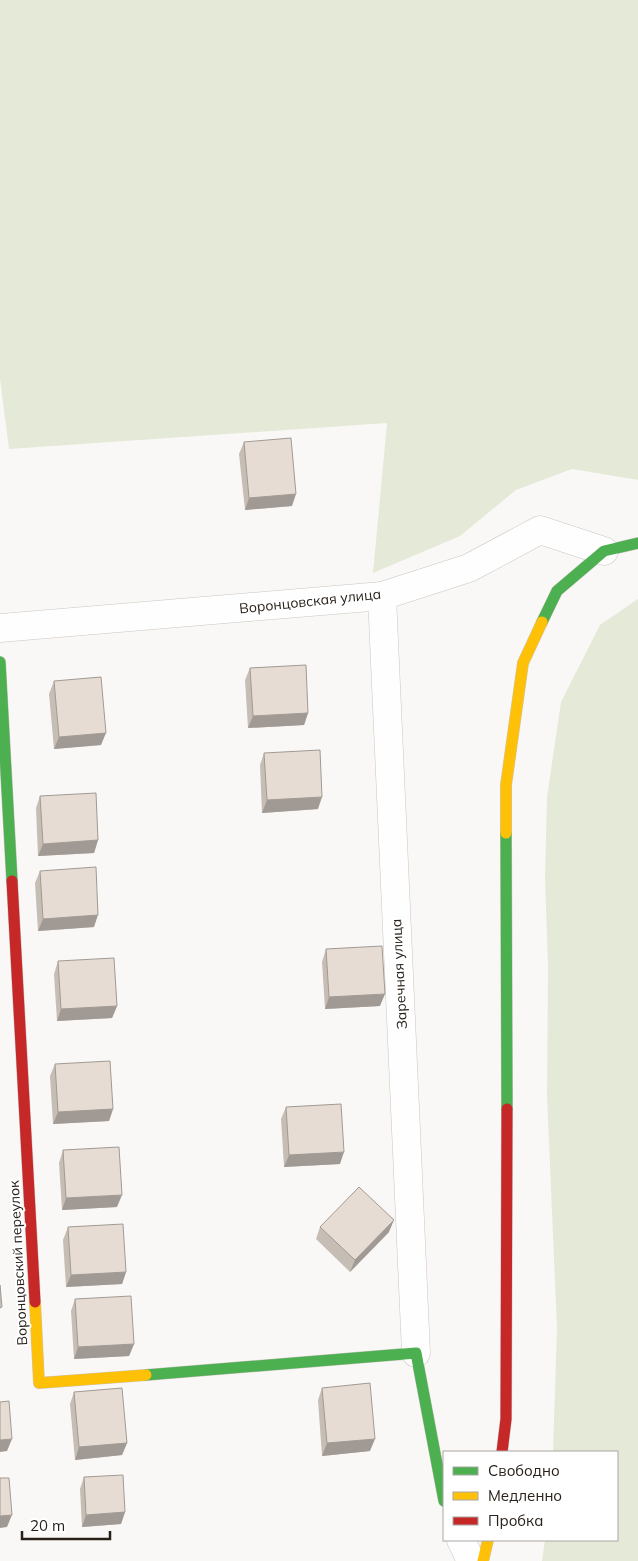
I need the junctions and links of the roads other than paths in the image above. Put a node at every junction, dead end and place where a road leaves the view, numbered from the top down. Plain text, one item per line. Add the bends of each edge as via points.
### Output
1 (638, 543) edge
2 (604, 551) junction
3 (382, 596) junction
4 (0, 628) edge
5 (0, 662) edge
6 (416, 1353) junction
7 (502, 1451) edge
8 (443, 1496) edge
9 (461, 1541) edge
10 (488, 1541) edge
11 (471, 1561) edge
12 (483, 1561) edge

1 - 2 street
2 - 3 street, Воронцовская улица via 540,530 470,568
2 - 7 street via 557,591 523,663 506,785 507,1260 506,1419
3 - 4 street, Воронцовская улица
3 - 6 street, Заречная улица
5 - 6 street, Воронцовский переулок via 39,1383
6 - 8 street
9 - 11 street
10 - 12 street

